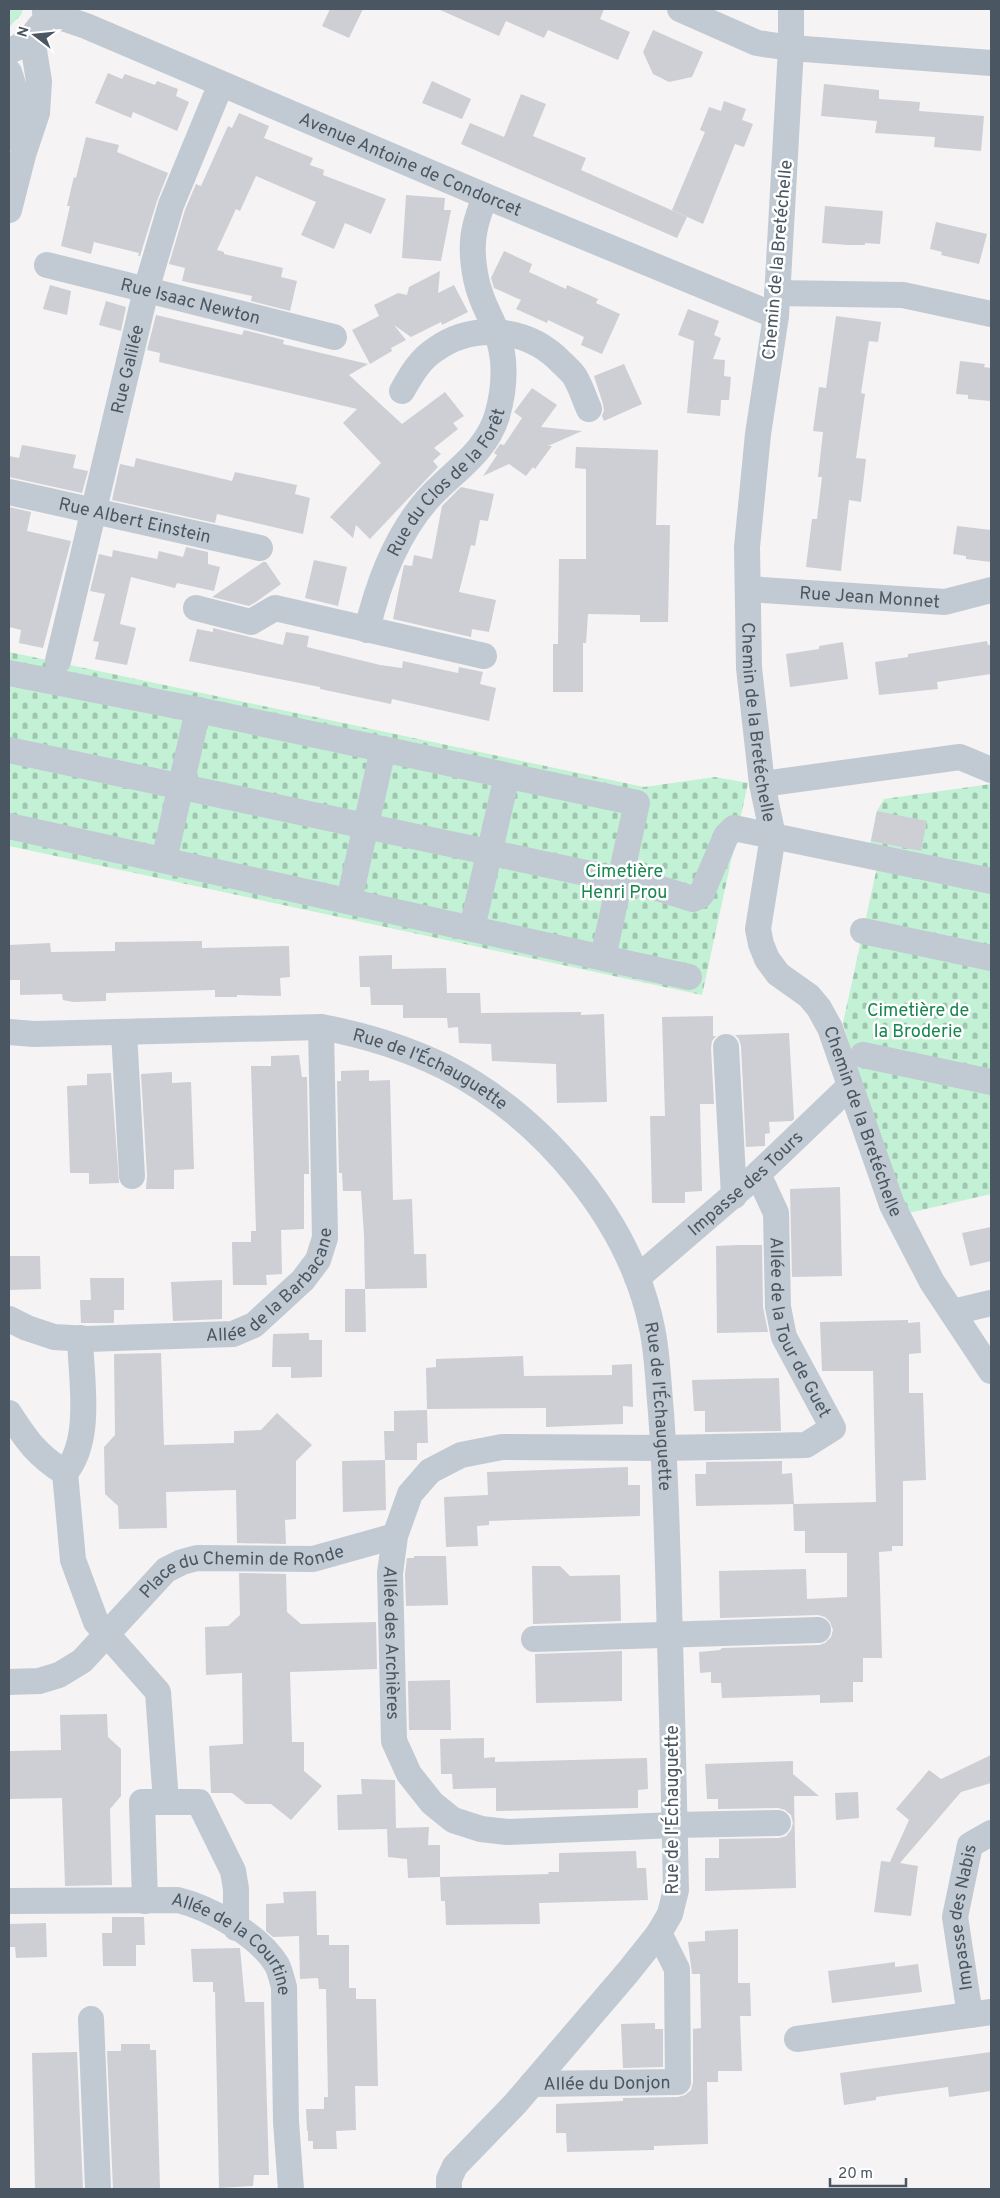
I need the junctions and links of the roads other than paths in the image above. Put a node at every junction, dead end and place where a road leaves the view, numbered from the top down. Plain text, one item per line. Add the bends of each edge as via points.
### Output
1 (680, 9) edge
2 (791, 9) edge
3 (45, 10) edge
4 (32, 38) junction
5 (791, 48) junction
6 (9, 51) edge
7 (991, 63) edge
8 (9, 72) edge
9 (220, 84) junction
10 (23, 154) junction
11 (485, 196) junction
12 (9, 210) edge
13 (47, 265) dead end
14 (146, 290) junction
15 (777, 304) junction
16 (991, 314) edge
17 (496, 331) junction
18 (334, 337) dead end
19 (402, 391) dead end
20 (589, 409) dead end
21 (9, 492) edge
22 (93, 511) junction
23 (260, 548) dead end
24 (748, 589) junction
25 (991, 590) edge
26 (196, 608) dead end
27 (367, 630) junction
28 (484, 656) dead end
29 (58, 661) dead end
30 (9, 673) edge
31 (198, 710) junction
32 (382, 749) junction
33 (9, 750) edge
34 (991, 770) edge
35 (507, 776) junction
36 (762, 784) junction
37 (181, 786) junction
38 (9, 826) edge
39 (366, 826) junction
40 (772, 836) junction
41 (490, 852) junction
42 (164, 860) junction
43 (620, 880) junction
44 (991, 880) edge
45 (349, 901) junction
46 (472, 928) junction
47 (863, 931) dead end
48 (603, 957) junction
49 (991, 958) edge
50 (689, 977) dead end
51 (321, 1027) junction
52 (9, 1032) edge
53 (124, 1032) junction
54 (726, 1047) dead end
55 (862, 1055) dead end
56 (991, 1082) edge
57 (850, 1086) junction
58 (758, 1174) junction
59 (132, 1176) dead end
60 (734, 1196) junction
61 (637, 1278) junction
62 (991, 1304) edge
63 (953, 1312) junction
64 (9, 1319) edge
65 (80, 1338) junction
66 (991, 1371) edge
67 (9, 1413) edge
68 (664, 1448) junction
69 (65, 1473) junction
70 (395, 1536) junction
71 (818, 1630) dead end
72 (105, 1634) junction
73 (670, 1635) junction
74 (534, 1639) dead end
75 (9, 1682) edge
76 (166, 1802) junction
77 (778, 1823) dead end
78 (675, 1824) junction
79 (991, 1833) edge
80 (9, 1901) edge
81 (144, 1901) junction
82 (236, 1928) junction
83 (659, 1933) junction
84 (980, 2014) edge
85 (91, 2019) dead end
86 (798, 2039) dead end
87 (532, 2084) junction
88 (98, 2189) edge
89 (291, 2189) edge
90 (449, 2189) edge

1 - 5 street via 757,43
2 - 5 street, Chemin de la Bretéchelle
3 - 4 street
3 - 9 street, Avenue Antoine de Condorcet
4 - 6 street
4 - 10 street via 39,81 38,113
5 - 7 street
5 - 15 street, Chemin de la Bretéchelle
8 - 10 street via 20,111
9 - 11 street, Avenue Antoine de Condorcet
9 - 14 street, Rue Galilée via 171,205
10 - 12 street
11 - 15 street, Avenue Antoine de Condorcet
11 - 17 street, Rue du Clos de la Forêt via 474,230 474,260 480,295
13 - 14 street, Rue Isaac Newton
14 - 18 street, Rue Isaac Newton
14 - 22 street, Rue Galilée
15 - 16 street via 904,295
15 - 24 street, Chemin de la Bretéchelle via 758,434 747,547
17 - 19 street via 459,337 435,349 414,369
17 - 20 street via 518,335 539,344 558,358 575,376
17 - 27 street, Rue du Clos de la Forêt via 503,352 504,380 496,418 482,447 427,500 406,529 388,562
21 - 22 street, Rue Albert Einstein
22 - 23 street, Rue Albert Einstein
22 - 29 street, Rue Galilée
24 - 25 street, Rue Jean Monnet via 945,602
24 - 36 street, Chemin de la Bretéchelle via 749,668
26 - 27 street via 250,622 275,608
27 - 28 street
30 - 31 street
31 - 32 street
31 - 37 street
32 - 35 street
32 - 39 street
33 - 37 street
34 - 36 street via 960,757
35 - 41 street
35 - 43 street via 637,803
36 - 40 street, Chemin de la Bretéchelle
37 - 39 street
37 - 42 street
38 - 42 street
39 - 41 street
39 - 45 street
40 - 43 street via 731,830 698,898 686,898
40 - 44 street
40 - 57 street, Chemin de la Bretéchelle via 758,929 761,944 778,974 809,996 819,1008 830,1028
41 - 43 street
41 - 46 street
42 - 45 street
43 - 48 street
45 - 46 street
46 - 48 street
47 - 49 street
48 - 50 street
51 - 53 street, Rue de l'Échauguette
51 - 61 street, Rue de l'Échauguette via 400,1047 446,1068 516,1114 565,1160 604,1212
51 - 65 street, Allée de la Barbacane via 325,1238 318,1260 303,1280 254,1325 233,1334
52 - 53 street, Rue de l'Échauguette
53 - 59 street
54 - 60 street
55 - 56 street
57 - 58 street, Impasse des Tours
57 - 63 street, Chemin de la Bretéchelle via 892,1205 932,1282
58 - 60 street, Impasse des Tours
58 - 68 street, Allée de la Tour de Guet via 776,1213 778,1307 784,1337 833,1428 806,1445
60 - 61 street, Impasse des Tours
61 - 68 street, Rue de l'Échauguette via 652,1328
62 - 63 street
63 - 66 street, Chemin de la Bretéchelle
64 - 65 street, Allée de la Barbacane via 54,1337
65 - 69 street via 83,1425 73,1464
67 - 69 street via 43,1459
68 - 70 street, Allée des Archières via 502,1447 461,1455 430,1471 410,1494
68 - 73 street, Rue de l'Échauguette
69 - 72 street via 73,1560 96,1622
70 - 72 street, Place du Chemin de Ronde via 313,1559 197,1558 182,1562 166,1570
70 - 78 street, Allée des Archières via 390,1573 394,1741 408,1774 432,1803 453,1820 481,1829 507,1832
71 - 73 street
72 - 75 street, Place du Chemin de Ronde via 82,1661 58,1675
72 - 76 street via 158,1692
73 - 74 street
73 - 78 street, Rue de l'Échauguette
76 - 81 street via 142,1802
76 - 82 street via 199,1802 232,1871 236,1889
77 - 78 street, Allée des Archières
78 - 83 street, Rue de l'Échauguette via 676,1890 670,1914
79 - 84 street, Impasse des Nabis via 970,1845 955,1917
80 - 81 street, Allée de la Courtine
81 - 82 street, Allée de la Courtine via 178,1900 199,1905
82 - 89 street, Allée de la Courtine via 266,1950 278,1966 284,1987 286,2122
83 - 87 street, Rue de l'Échauguette
83 - 87 street, Allée du Donjon via 677,1969 678,2082
84 - 86 street, Impasse des Nabis
85 - 88 street
87 - 90 street, Rue de l'Échauguette via 455,2166 449,2179

